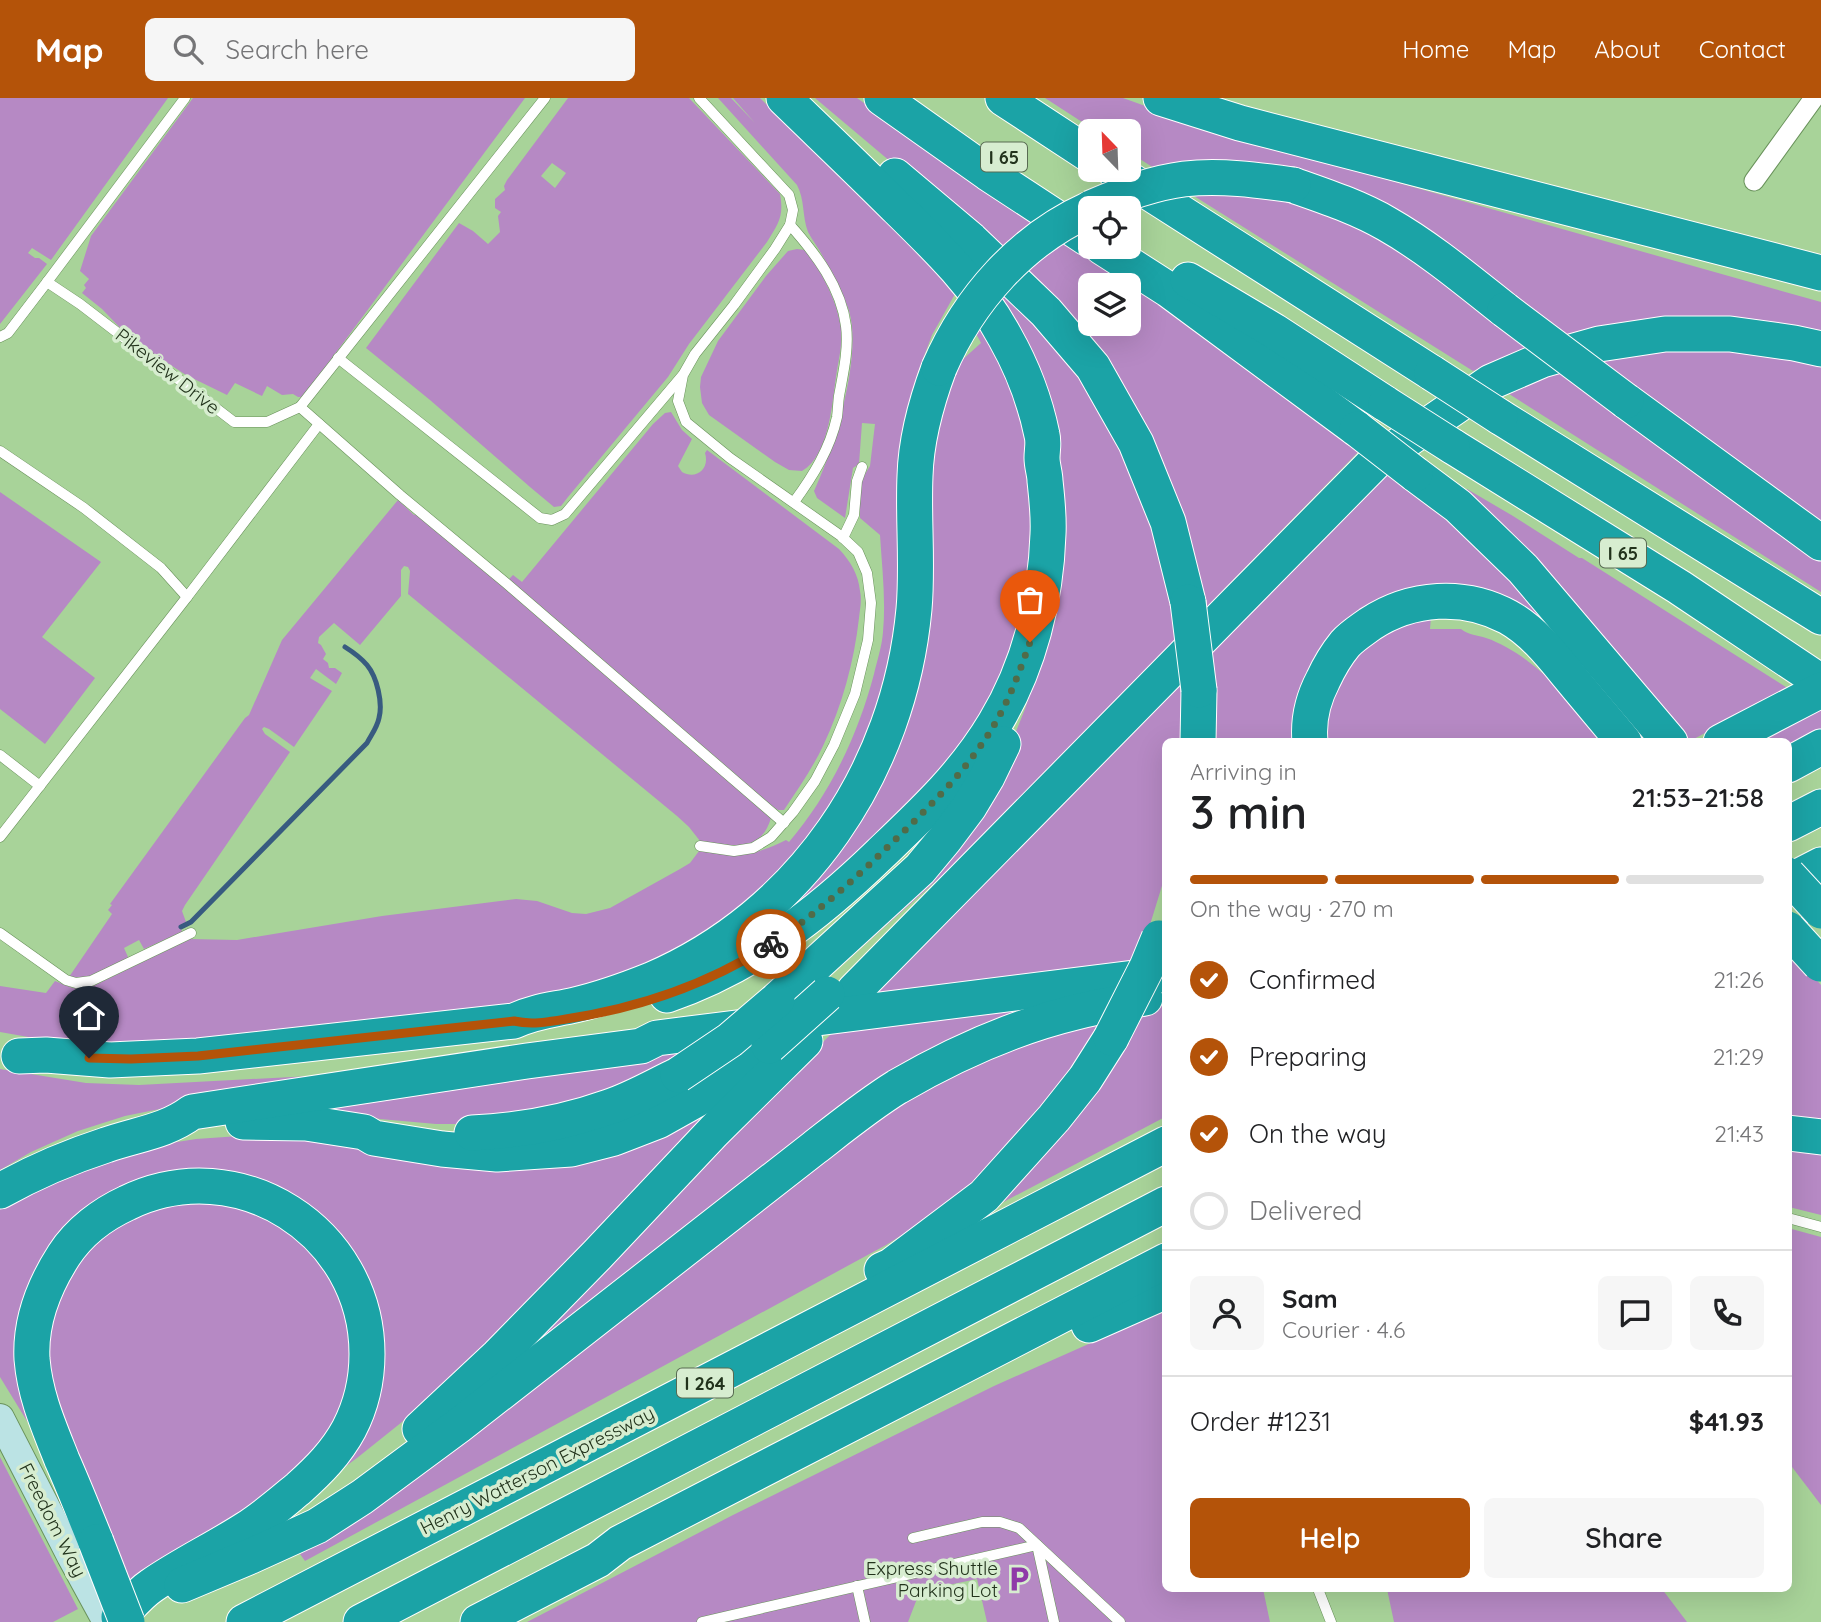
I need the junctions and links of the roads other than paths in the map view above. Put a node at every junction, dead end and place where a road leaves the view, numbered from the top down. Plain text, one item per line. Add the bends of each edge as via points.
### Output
1 (185, 98) edge
2 (545, 98) edge
3 (699, 98) edge
4 (882, 98) edge
5 (919, 98) edge
6 (1003, 98) edge
7 (1161, 98) edge
8 (1814, 98) edge
9 (788, 102) edge
10 (1078, 147) edge
11 (1754, 181) dead end
12 (1133, 182) edge
13 (1120, 196) edge
14 (1078, 208) edge
15 (1582, 212) junction
16 (1078, 216) edge
17 (790, 225) junction
18 (1078, 231) edge
19 (1141, 249) edge
20 (1121, 259) edge
21 (1821, 273) edge
22 (47, 282) junction
23 (1821, 291) edge
24 (0, 337) edge
25 (1821, 349) edge
26 (338, 358) junction
27 (683, 375) junction
28 (300, 407) junction
29 (319, 424) junction
30 (1044, 443) junction
31 (0, 451) edge
32 (862, 467) dead end
33 (794, 502) junction
34 (843, 538) junction
35 (1821, 542) edge
36 (187, 597) junction
37 (1821, 617) edge
38 (1821, 682) edge
39 (1821, 690) edge
40 (1665, 736) edge
41 (1198, 738) edge
42 (1310, 738) edge
43 (1621, 738) edge
44 (1729, 738) edge
45 (1821, 747) edge
46 (0, 755) edge
47 (1792, 763) edge
48 (40, 786) junction
49 (1821, 807) edge
50 (1792, 822) edge
51 (784, 823) junction
52 (0, 837) edge
53 (700, 846) dead end
54 (1821, 865) edge
55 (1792, 878) edge
56 (1792, 880) edge
57 (1821, 911) edge
58 (1821, 922) edge
59 (1162, 929) edge
60 (0, 933) edge
61 (191, 933) dead end
62 (1792, 933) edge
63 (1792, 937) edge
64 (1821, 965) edge
65 (1162, 975) edge
66 (841, 993) junction
67 (1162, 995) edge
68 (514, 1021) junction
69 (657, 1038) junction
70 (9, 1054) edge
71 (177, 1123) junction
72 (364, 1132) junction
73 (1792, 1133) edge
74 (1821, 1137) edge
75 (1162, 1146) edge
76 (0, 1191) edge
77 (1162, 1206) edge
78 (1792, 1219) edge
79 (1821, 1227) edge
80 (1162, 1263) edge
81 (1162, 1293) edge
82 (0, 1418) edge
83 (472, 1503) junction
84 (913, 1538) dead end
85 (1037, 1545) junction
86 (83, 1549) junction
87 (598, 1560) junction
88 (181, 1585) junction
89 (857, 1586) junction
90 (1319, 1592) edge
91 (116, 1621) edge
92 (244, 1622) edge
93 (361, 1622) edge
94 (478, 1622) edge
95 (702, 1622) edge
96 (865, 1622) edge
97 (1054, 1622) edge
98 (1120, 1622) edge
99 (1331, 1622) edge

1 - 22 lane
2 - 26 lane, Pikeview Drive
3 - 17 lane via 789,195
4 - 18 highway
5 - 14 highway, I 65
6 - 10 highway, I 65
7 - 15 highway
8 - 11 street
9 - 30 highway via 928,237 989,309 1021,371
9 - 41 highway, bridge via 825,116 971,240 1046,312 1094,367 1136,443 1168,522 1188,602 1199,690
12 - 37 highway, I 65, bridge
13 - 35 highway, bridge via 1183,180 1224,178 1293,185 1387,223
15 - 21 highway
15 - 23 highway via 1665,247
16 - 68 highway, bridge via 1015,257 978,299 939,368 922,420 917,454 914,606 904,670 881,746 849,808 790,884 713,947 624,990
17 - 27 lane
17 - 33 lane via 812,249 833,285 846,327 832,433 825,454
19 - 38 highway, I 65, bridge via 1679,587
20 - 40 highway, bridge via 1169,290 1458,506 1523,569
22 - 24 lane
22 - 28 lane, Pikeview Drive via 234,422 267,422
25 - 66 highway via 1730,334 1665,334 1599,344 1542,360 1491,382 1376,461 905,939 852,973
26 - 27 lane via 540,517 552,520 565,514
26 - 28 lane, Pikeview Drive
27 - 33 lane via 678,401 687,422
28 - 29 lane
29 - 36 lane
29 - 51 lane
30 - 68 highway via 1046,569 1030,642 997,720 935,801 838,893 757,953 711,977 635,1006 527,1024
30 - 72 highway, bridge via 1055,481 1056,564 1040,644 987,777 920,869 777,1000 730,1040 678,1075 609,1107 503,1132 377,1128
31 - 36 lane via 161,568
32 - 34 lane via 854,515
33 - 34 lane
34 - 51 lane via 858,552 867,573 871,603 868,640 855,694 834,745
36 - 48 lane
39 - 44 highway
42 - 43 highway via 1317,692 1347,642 1384,615 1429,601 1478,605 1525,628
45 - 47 highway
46 - 48 lane
48 - 52 lane
49 - 50 highway
51 - 53 lane via 752,848 734,851
54 - 56 highway
55 - 57 highway, bridge
58 - 63 highway
59 - 83 highway, bridge via 1136,990 1086,1079 984,1196 891,1266 502,1466
60 - 61 lane via 76,983 104,976
62 - 64 highway, bridge
65 - 69 highway
66 - 72 highway, bridge via 708,1093 614,1138 571,1149 497,1154 374,1138
66 - 88 highway via 805,1041 434,1417 306,1515
67 - 88 highway via 1030,1026 897,1087 362,1497 317,1526
68 - 70 highway via 198,1056 110,1060
69 - 70 highway via 640,1035 133,1077 46,1069
69 - 71 highway via 640,1046 192,1112
71 - 72 highway via 194,1127 306,1122
71 - 76 highway via 82,1153
73 - 74 highway
75 - 83 highway, Henry Watterson Expressway / I 264
77 - 93 highway, I 264
78 - 79 lane
80 - 87 highway via 633,1537
81 - 87 highway via 976,1375 628,1555
82 - 86 main road, Freedom Way
83 - 92 highway, Henry Watterson Expressway / I 264
84 - 85 lane via 1000,1522 1019,1528
85 - 89 lane
85 - 97 lane
85 - 98 lane
86 - 91 highway, bridge
86 - 91 highway via 44,1417 32,1357 38,1309 68,1248 116,1208 185,1186 256,1195 297,1216 344,1267 360,1303 367,1366 359,1406 338,1448 320,1469 248,1528 149,1587
87 - 94 highway
88 - 91 highway
89 - 95 lane
89 - 96 lane
90 - 99 lane

